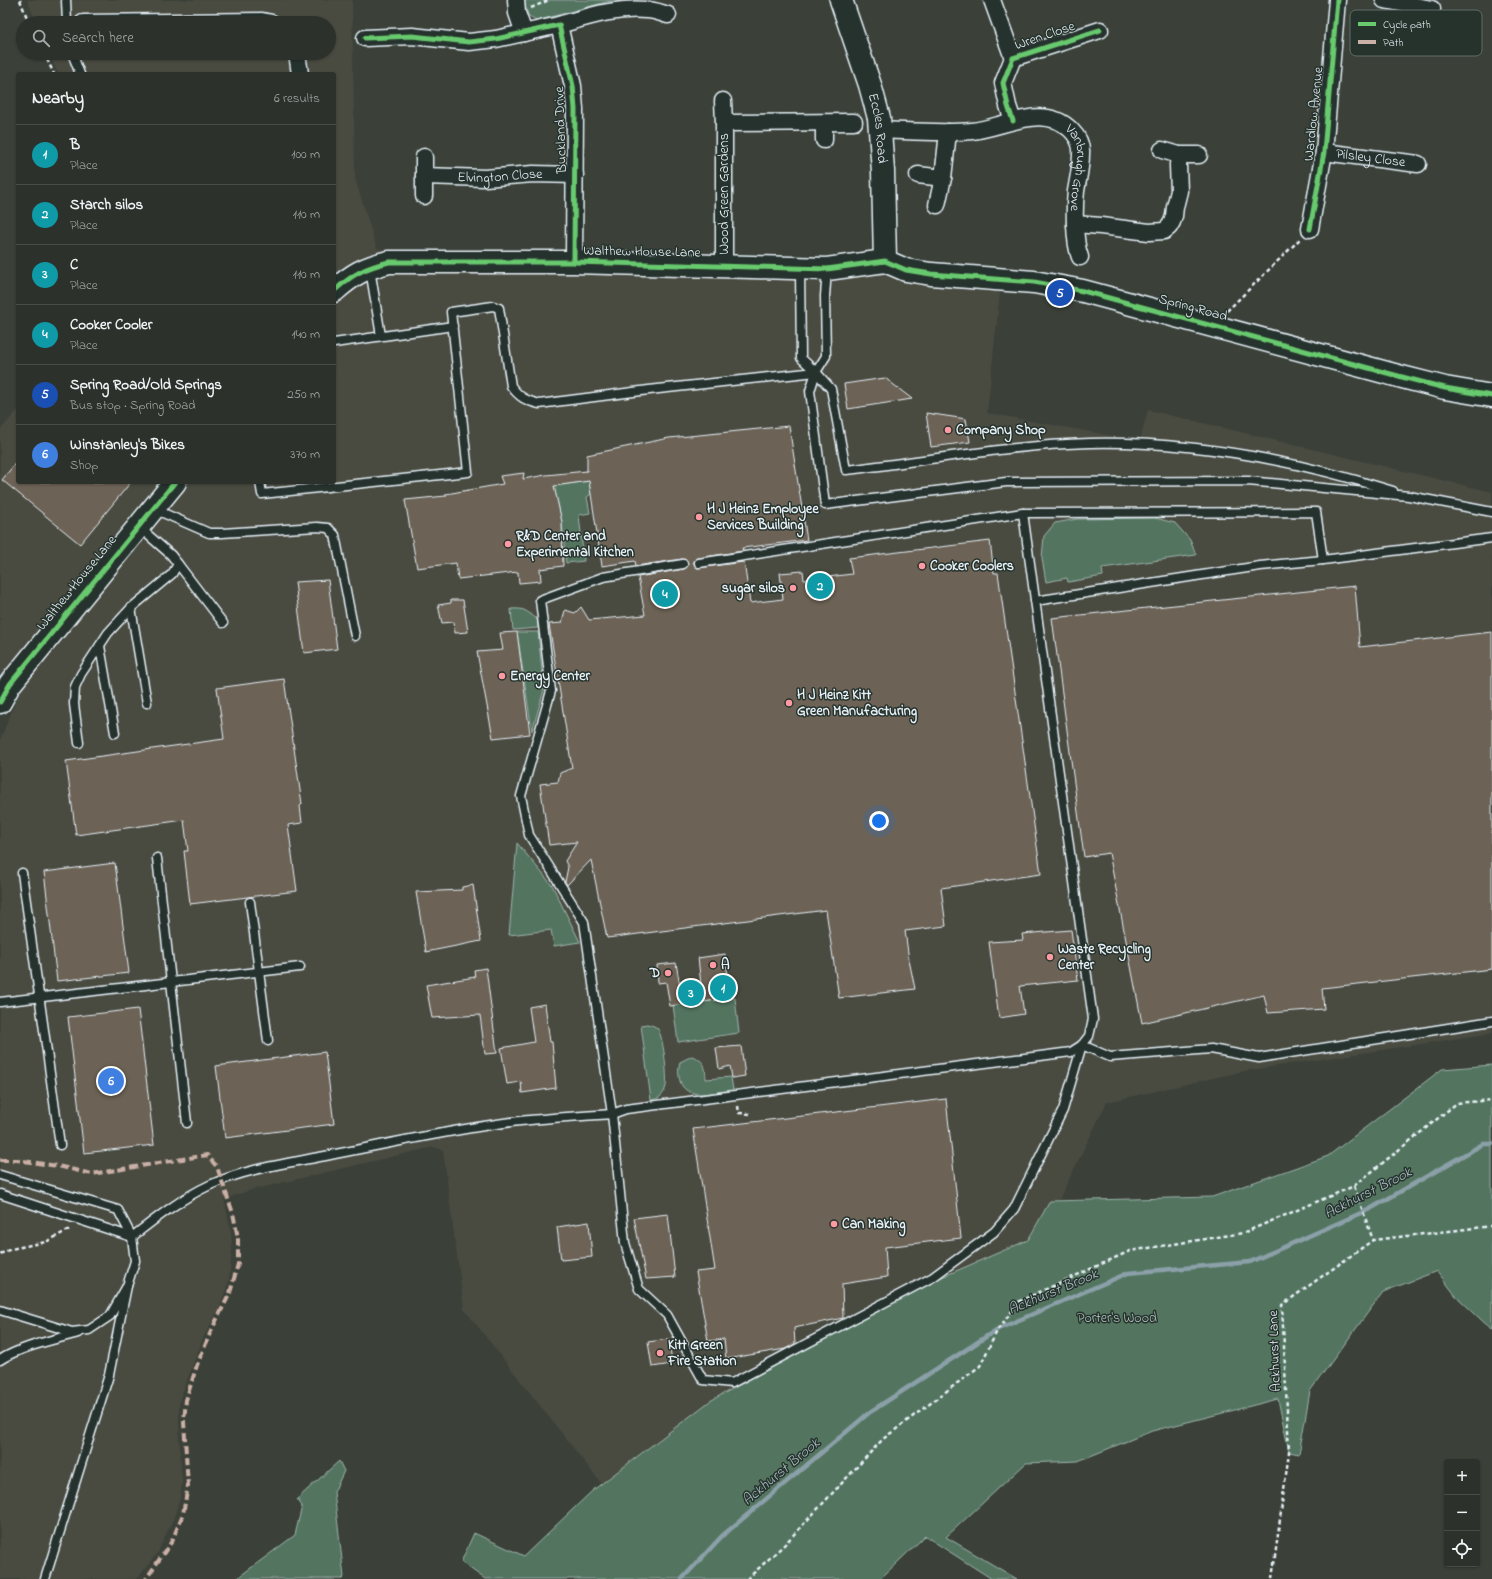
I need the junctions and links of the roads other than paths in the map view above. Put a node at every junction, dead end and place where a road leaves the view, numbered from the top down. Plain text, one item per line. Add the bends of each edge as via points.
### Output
1 (66, 0) edge
2 (841, 0) edge
3 (992, 0) edge
4 (1337, 0) edge
5 (1384, 0) edge
6 (648, 5) edge
7 (516, 6) edge
8 (1432, 9) dead end
9 (668, 15) dead end
10 (67, 16) edge
11 (559, 25) junction
12 (1100, 30) dead end
13 (524, 33) junction
14 (365, 38) dead end
15 (1013, 58) junction
16 (75, 60) edge
17 (299, 60) edge
18 (79, 72) edge
19 (300, 72) edge
20 (723, 101) dead end
21 (1013, 121) junction
22 (724, 122) junction
23 (854, 122) dead end
24 (824, 123) junction
25 (881, 130) junction
26 (948, 132) junction
27 (824, 140) dead end
28 (1162, 150) dead end
29 (1324, 152) junction
30 (1179, 155) junction
31 (1200, 155) dead end
32 (424, 157) dead end
33 (1418, 164) dead end
34 (575, 175) junction
35 (918, 175) dead end
36 (424, 176) junction
37 (942, 178) junction
38 (424, 196) dead end
39 (937, 205) dead end
40 (1075, 224) junction
41 (1310, 229) road end
42 (1080, 257) dead end
43 (885, 261) junction
44 (574, 262) junction
45 (370, 266) junction
46 (724, 266) junction
47 (800, 268) junction
48 (827, 269) junction
49 (336, 289) edge
50 (453, 326) junction
51 (380, 336) junction
52 (336, 343) edge
53 (816, 372) junction
54 (1492, 396) edge
55 (173, 484) edge
56 (260, 484) edge
57 (1409, 496) junction
58 (153, 509) junction
59 (1492, 512) edge
60 (1023, 513) junction
61 (138, 526) junction
62 (1492, 538) edge
63 (1323, 560) junction
64 (699, 562) dead end
65 (178, 564) junction
66 (683, 564) dead end
67 (1035, 601) junction
68 (131, 608) junction
69 (223, 623) dead end
70 (355, 636) dead end
71 (100, 646) junction
72 (5, 689) edge
73 (147, 703) dead end
74 (115, 733) dead end
75 (80, 743) dead end
76 (157, 858) dead end
77 (22, 873) dead end
78 (250, 902) dead end
79 (300, 967) dead end
80 (258, 972) junction
81 (171, 982) junction
82 (40, 998) junction
83 (0, 1002) edge
84 (1492, 1022) edge
85 (268, 1041) dead end
86 (1082, 1045) junction
87 (612, 1114) junction
88 (187, 1123) dead end
89 (60, 1145) dead end
90 (0, 1175) edge
91 (0, 1194) edge
92 (132, 1237) junction
93 (127, 1286) junction
94 (0, 1310) edge
95 (89, 1330) junction
96 (0, 1360) edge
97 (45, 1579) edge

1 - 10 lane
2 - 25 street, Eccles Road via 870,85
3 - 15 street
4 - 29 street, Wardlow Avenue
5 - 8 street
6 - 9 street
6 - 11 street via 594,15
7 - 13 street
11 - 13 street
11 - 34 street, Buckland Drive via 574,86
12 - 15 street, Wren Close
13 - 14 street via 468,42 412,36
15 - 21 street, Wren Close via 1003,83
16 - 18 lane
17 - 19 street
20 - 22 street, Wood Green Gardens
21 - 26 street, Vanbrugh Grove via 974,131
21 - 40 street, Vanbrugh Grove via 1031,117 1051,119 1068,127 1079,139 1081,155
22 - 24 street, Wood Green Gardens
22 - 46 street, Wood Green Gardens
23 - 24 street, Wood Green Gardens
24 - 27 street
25 - 26 street, Vanbrugh Grove
25 - 43 street, Eccles Road
26 - 37 street
28 - 30 street
29 - 33 street, Pilsley Close
29 - 41 street, Wardlow Avenue
30 - 31 street
30 - 40 street via 1179,191 1172,222 1164,231 1149,232
32 - 36 street
34 - 36 street, Elvington Close via 533,174 485,178
34 - 44 street, Buckland Drive
35 - 37 street
36 - 38 street
37 - 39 street
40 - 42 street, Vanbrugh Grove
43 - 48 street, Walthew House Lane
43 - 54 street, Spring Road via 906,270 931,274 1041,283 1083,291 1402,377
44 - 45 street, Walthew House Lane via 389,262
44 - 46 street, Walthew House Lane
45 - 49 street, Walthew House Lane
45 - 51 lane
46 - 47 street, Walthew House Lane
47 - 48 street, Walthew House Lane
47 - 53 lane via 801,358
48 - 53 lane via 826,356
50 - 51 lane
50 - 53 lane via 451,312 493,306 498,308 511,386 518,396 539,404
50 - 56 lane via 468,472 262,494
51 - 52 lane
53 - 57 lane via 831,389 846,470 998,450 1090,443 1179,446 1258,457 1348,477
53 - 57 lane via 810,391 825,505 1006,482 1248,481
55 - 58 street, Walthew House Lane
57 - 59 lane
58 - 61 street, Walthew House Lane
58 - 70 lane via 209,533 328,528 335,535
60 - 63 lane via 1316,512
60 - 64 lane
60 - 67 lane
61 - 65 lane
61 - 72 street, Walthew House Lane
62 - 63 lane
63 - 67 lane via 1260,566
65 - 68 lane via 172,574
65 - 69 lane
66 - 87 lane via 603,577 540,600 550,691 521,796 529,835 584,922
67 - 86 lane via 1093,1019 1090,1036
68 - 71 lane via 108,633
68 - 73 lane
71 - 74 lane
71 - 75 lane via 75,687 74,704
76 - 81 lane
77 - 82 lane
78 - 80 lane
79 - 80 lane
80 - 81 lane
80 - 85 lane
81 - 82 lane
81 - 88 lane
82 - 83 lane
82 - 89 lane
84 - 86 lane via 1259,1058 1211,1049 1110,1057
86 - 87 lane via 1071,1052 626,1109
86 - 87 lane via 1063,1110 1014,1209 994,1232 933,1276 732,1383 703,1380 666,1315 639,1289 625,1243
87 - 92 lane via 498,1124 229,1177 183,1200
90 - 92 lane via 118,1210
91 - 92 lane
92 - 93 lane via 135,1260
93 - 95 lane via 110,1316
93 - 97 lane via 109,1375
94 - 95 lane via 72,1332
95 - 96 lane via 38,1344

